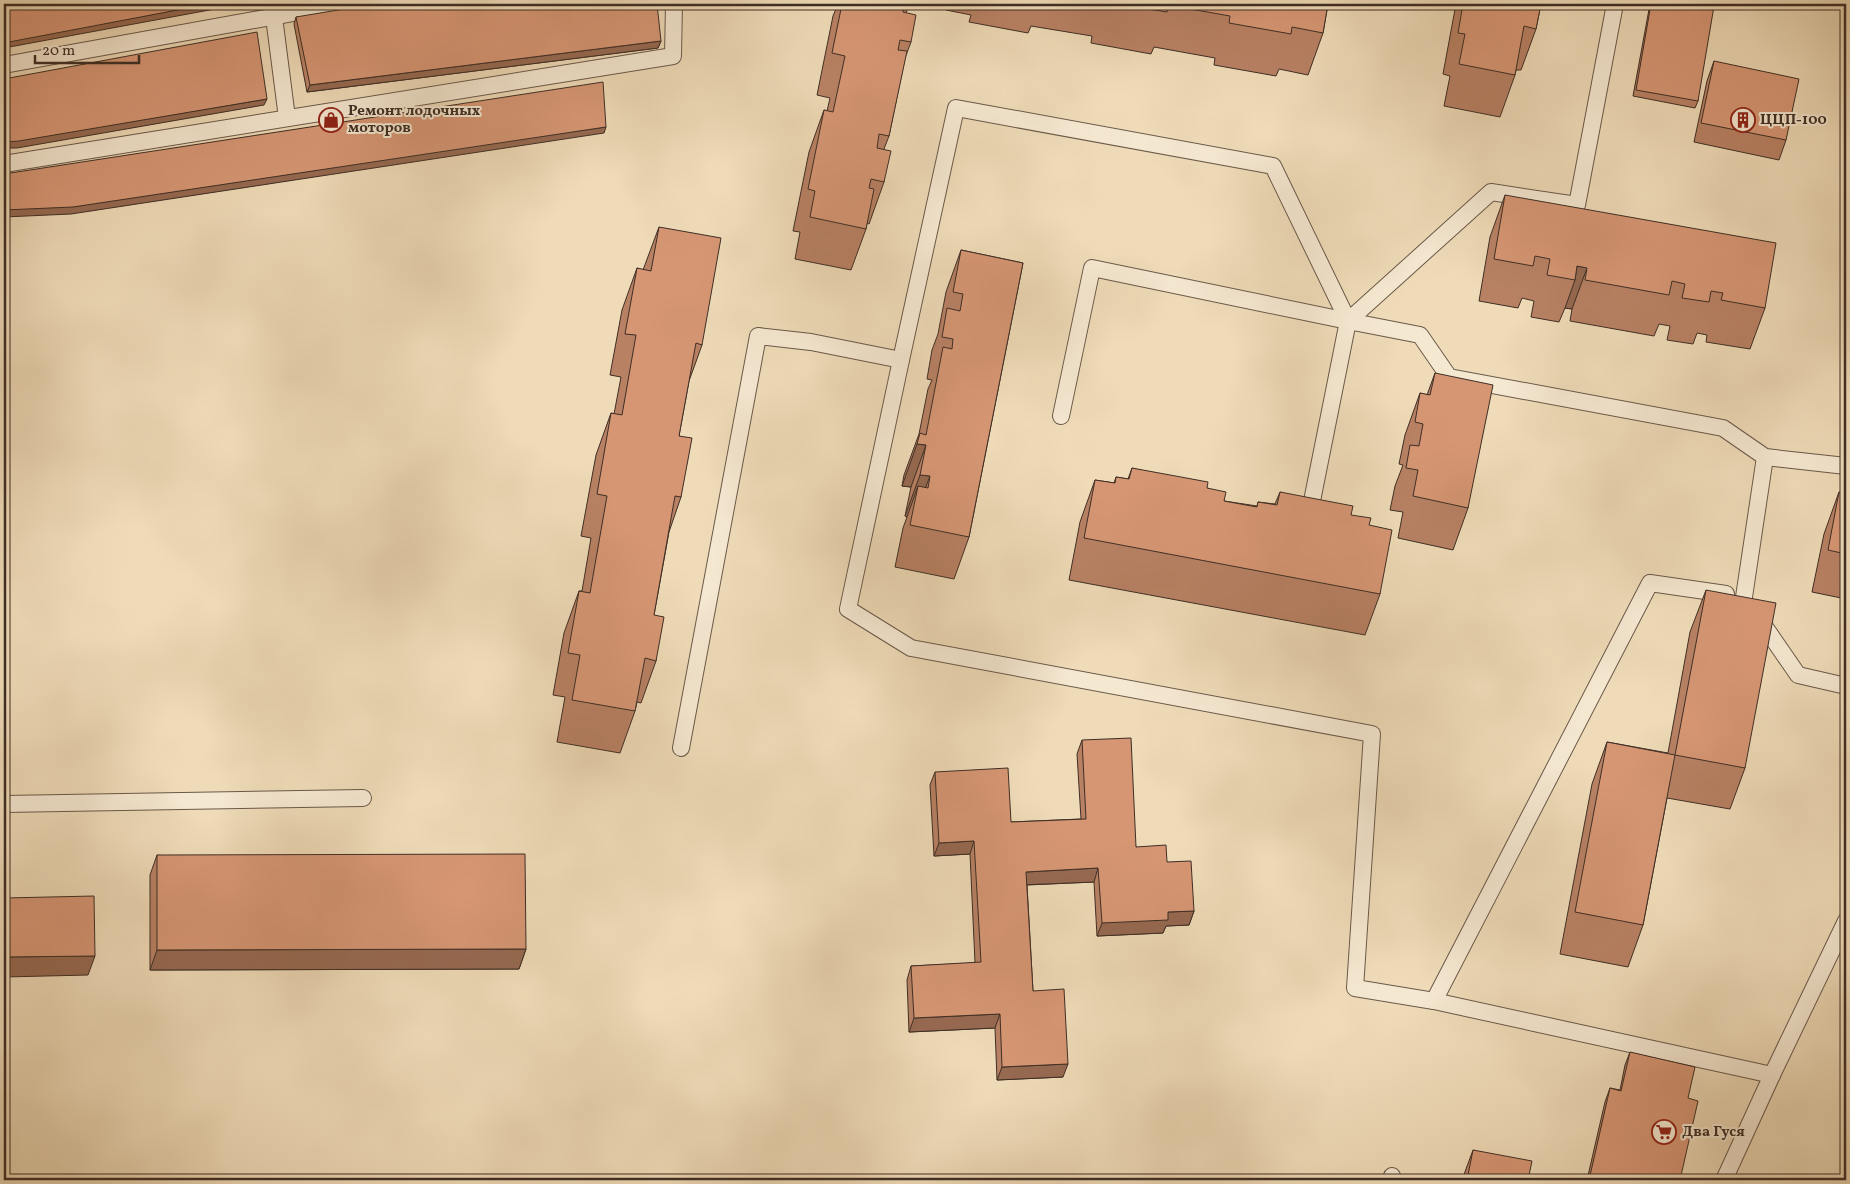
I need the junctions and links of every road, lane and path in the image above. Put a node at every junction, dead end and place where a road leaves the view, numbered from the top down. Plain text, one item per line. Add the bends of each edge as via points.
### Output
1 (343, 4) edge
2 (674, 4) edge
3 (1614, 4) edge
4 (274, 17) junction
5 (4, 65) edge
6 (287, 118) junction
7 (4, 164) edge
8 (1348, 322) junction
9 (902, 360) junction
10 (1061, 416) dead end
11 (1765, 457) junction
12 (1846, 466) edge
13 (1310, 511) edge
14 (1744, 597) junction
15 (1846, 686) edge
16 (681, 748) dead end
17 (363, 798) dead end
18 (4, 804) edge
19 (1846, 921) edge
20 (1434, 1002) junction
21 (1772, 1075) junction
22 (1724, 1180) edge

1 - 4 lane
2 - 6 lane via 674,56
3 - 8 lane via 1577,205 1492,192
4 - 5 lane
4 - 6 lane
6 - 7 lane
8 - 9 lane via 1273,166 956,108
8 - 10 lane via 1092,268
8 - 11 lane via 1420,336 1449,376 1724,428
8 - 13 lane
9 - 16 lane via 811,342 758,336
9 - 20 lane via 848,609 911,648 1372,734 1355,988
11 - 12 lane
11 - 14 lane
14 - 15 lane via 1798,675
14 - 20 lane via 1650,583
17 - 18 lane
19 - 21 lane
20 - 21 lane
21 - 22 lane

